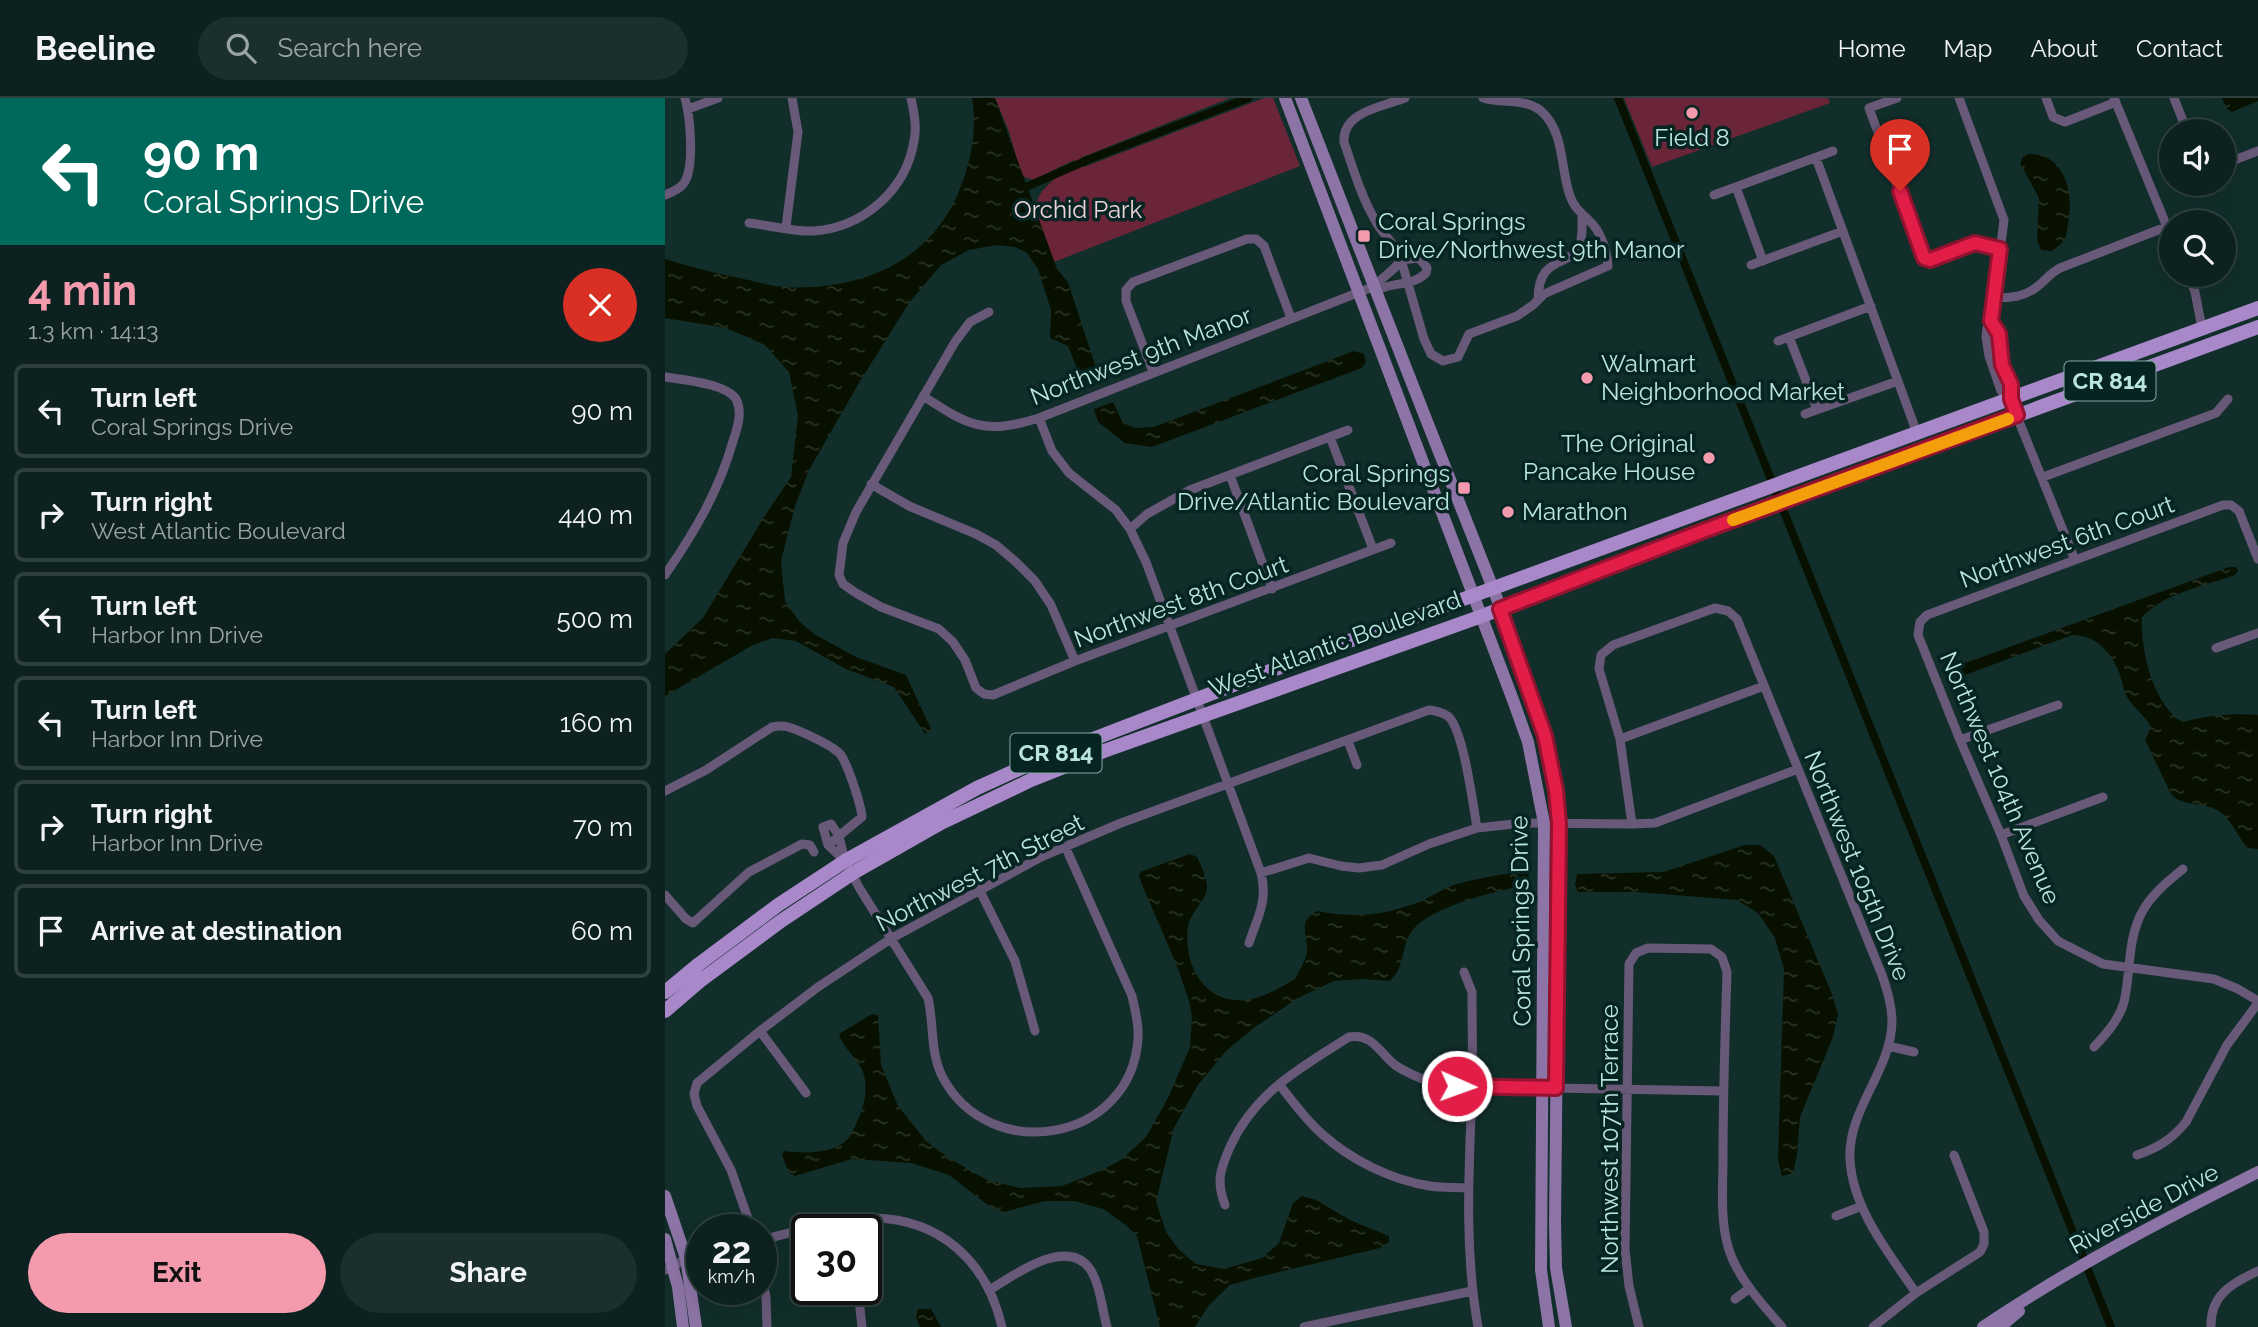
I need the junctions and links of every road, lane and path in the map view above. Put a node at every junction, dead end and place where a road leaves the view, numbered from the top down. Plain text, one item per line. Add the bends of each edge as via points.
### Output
1 (685, 98) edge
2 (718, 98) edge
3 (792, 98) edge
4 (911, 98) edge
5 (1285, 98) edge
6 (1301, 98) edge
7 (1405, 98) edge
8 (1483, 98) edge
9 (1897, 98) edge
10 (1959, 98) edge
11 (2046, 98) edge
12 (2174, 98) edge
13 (2115, 100) edge
14 (688, 109) junction
15 (2182, 119) edge
16 (2258, 151) edge
17 (1833, 152) dead end
18 (1816, 158) junction
19 (2236, 159) edge
20 (1736, 187) junction
21 (670, 193) edge
22 (1714, 195) dead end
23 (2159, 210) edge
24 (1582, 215) junction
25 (748, 223) dead end
26 (786, 227) junction
27 (2159, 230) edge
28 (1843, 232) junction
29 (2000, 249) junction
30 (1401, 260) junction
31 (1763, 261) junction
32 (1751, 265) dead end
33 (1407, 283) junction
34 (1375, 286) junction
35 (2193, 287) edge
36 (1359, 292) junction
37 (1994, 298) junction
38 (1538, 300) junction
39 (1871, 306) junction
40 (2258, 308) edge
41 (989, 312) dead end
42 (1291, 318) junction
43 (2258, 327) edge
44 (2202, 328) junction
45 (1789, 337) junction
46 (1778, 341) dead end
47 (1153, 372) junction
48 (665, 377) edge
49 (1898, 381) junction
50 (923, 396) junction
51 (2011, 399) junction
52 (2228, 399) dead end
53 (1817, 410) junction
54 (1805, 414) dead end
55 (2017, 415) junction
56 (1039, 418) junction
57 (1348, 430) dead end
58 (1917, 433) junction
59 (1330, 437) junction
60 (1230, 475) junction
61 (2042, 477) junction
62 (871, 484) junction
63 (1130, 529) junction
64 (1391, 543) dead end
65 (1373, 550) junction
66 (2075, 559) junction
67 (2258, 559) edge
68 (665, 575) edge
69 (1272, 589) junction
70 (1492, 589) junction
71 (1474, 595) junction
72 (1500, 609) junction
73 (1482, 616) junction
74 (1920, 622) joint
75 (1169, 626) junction
76 (2258, 633) edge
77 (2216, 648) dead end
78 (1075, 662) junction
79 (1764, 686) junction
80 (1197, 699) junction
81 (2058, 705) dead end
82 (1203, 715) junction
83 (1620, 739) junction
84 (1960, 740) junction
85 (1347, 741) junction
86 (1357, 765) dead end
87 (1798, 769) junction
88 (1227, 784) junction
89 (665, 791) edge
90 (2102, 797) dead end
91 (1545, 823) junction
92 (1559, 824) junction
93 (1632, 824) junction
94 (1477, 828) junction
95 (2001, 835) junction
96 (839, 836) junction
97 (828, 845) junction
98 (1065, 846) junction
99 (814, 852) dead end
100 (849, 867) junction
101 (2183, 869) dead end
102 (1261, 873) junction
103 (979, 889) junction
104 (665, 895) edge
105 (892, 938) junction
106 (1249, 943) dead end
107 (2128, 968) junction
108 (1464, 972) dead end
109 (665, 992) edge
110 (2258, 1002) edge
111 (665, 1011) edge
112 (760, 1031) junction
113 (1035, 1031) dead end
114 (1888, 1046) junction
115 (2094, 1047) dead end
116 (1914, 1052) dead end
117 (1279, 1084) junction
118 (1472, 1087) junction
119 (1556, 1088) junction
120 (1542, 1089) junction
121 (1627, 1089) junction
122 (1723, 1091) junction
123 (806, 1093) dead end
124 (1954, 1155) dead end
125 (2137, 1155) dead end
126 (2258, 1172) edge
127 (1468, 1188) junction
128 (665, 1196) edge
129 (1225, 1205) dead end
130 (1862, 1206) junction
131 (746, 1214) edge
132 (1836, 1216) dead end
133 (882, 1218) edge
134 (665, 1239) edge
135 (668, 1254) edge
136 (686, 1258) junction
137 (669, 1268) edge
138 (2258, 1270) edge
139 (2052, 1284) junction
140 (1749, 1288) junction
141 (991, 1289) junction
142 (1472, 1291) junction
143 (1916, 1293) junction
144 (1735, 1299) dead end
145 (693, 1305) edge
146 (766, 1305) edge
147 (860, 1305) edge
148 (683, 1327) edge
149 (696, 1327) edge
150 (767, 1327) edge
151 (862, 1327) edge
152 (1002, 1327) edge
153 (1107, 1327) edge
154 (1304, 1327) edge
155 (1478, 1327) edge
156 (1549, 1327) edge
157 (1566, 1327) edge
158 (1639, 1327) edge
159 (1782, 1327) edge
160 (1873, 1327) edge
161 (1983, 1327) edge
162 (2000, 1327) edge
163 (2211, 1327) edge

1 - 14 street
2 - 14 street
3 - 26 street via 798,132
4 - 26 street via 914,141 906,169 873,211 835,228 810,231
5 - 36 main road, Coral Springs Drive
6 - 34 main road, Coral Springs Drive
7 - 30 street via 1357,116 1343,135 1372,215 1395,244
8 - 24 street via 1531,103 1548,118 1559,141 1566,184
9 - 29 street via 1870,108 1924,258 1930,260 1975,243
10 - 29 street via 2004,220
11 - 13 street via 2053,117 2065,122
12 - 15 street
13 - 23 street
14 - 21 street via 688,169 685,182
16 - 19 street
17 - 18 street
18 - 20 street
18 - 28 street
20 - 22 street
20 - 31 street
24 - 38 street via 1577,251 1548,268 1538,287
24 - 38 street via 1596,229 1608,266
25 - 26 street
27 - 37 street via 2060,268 2021,296
28 - 31 street
28 - 39 street
29 - 37 street
30 - 33 street
30 - 33 street via 1419,258 1427,268 1422,278
30 - 34 street
31 - 32 street
33 - 34 street
33 - 38 street via 1424,340 1431,354 1443,360 1458,357 1469,334 1517,316
34 - 36 street, Northwest 9th Manor
34 - 70 main road, Coral Springs Drive
35 - 44 street
36 - 42 street, Northwest 9th Manor
36 - 71 main road, Coral Springs Drive
37 - 51 street via 1986,337 2011,384
39 - 45 street
39 - 49 street
40 - 44 main road, West Atlantic Boulevard / CR 814
41 - 50 street via 970,322
42 - 47 street, Northwest 9th Manor
42 - 47 street via 1264,246 1256,239 1133,282 1126,290 1126,301
43 - 55 main road, West Atlantic Boulevard / CR 814
44 - 51 main road, West Atlantic Boulevard / CR 814
45 - 46 street
45 - 53 street
47 - 56 street, Northwest 9th Manor
48 - 68 street via 719,387 736,399 740,415 712,498
49 - 53 street
49 - 58 street
50 - 56 street, Northwest 9th Manor via 960,420 977,425 1016,425
50 - 62 street
51 - 55 street
51 - 58 main road, West Atlantic Boulevard / CR 814
52 - 61 street via 2216,413
53 - 54 street
55 - 61 street
55 - 72 main road, West Atlantic Boulevard / CR 814
56 - 63 street via 1052,451 1069,473 1116,510
57 - 59 street
58 - 70 main road, West Atlantic Boulevard / CR 814
59 - 60 street
59 - 65 street
60 - 63 street via 1168,501
60 - 69 street
61 - 66 street
62 - 78 street via 976,534 1016,562 1051,605
62 - 78 street, Northwest 8th Court via 843,543 839,575 843,584 881,607 939,629 965,660 976,688 984,694 993,695
63 - 75 street
64 - 65 street, Northwest 8th Court
65 - 69 street, Northwest 8th Court
66 - 67 street, Northwest 6th Court via 2231,505 2239,511
66 - 74 street, Northwest 6th Court via 1927,615
69 - 75 street, Northwest 8th Court
70 - 71 main road, West Atlantic Boulevard / CR 814
70 - 72 main road, Coral Springs Drive
71 - 73 main road, Coral Springs Drive
71 - 80 main road, West Atlantic Boulevard / CR 814
72 - 73 main road, West Atlantic Boulevard / CR 814
72 - 92 main road, Coral Springs Drive via 1545,736
73 - 82 main road, West Atlantic Boulevard / CR 814
73 - 91 main road, Coral Springs Drive via 1528,742
74 - 84 street, Northwest 104th Avenue via 1918,635
75 - 78 street, Northwest 8th Court
75 - 80 street
76 - 77 street
79 - 83 street
79 - 83 street, Northwest 105th Drive via 1737,619 1715,607 1612,645 1601,655 1599,669
79 - 87 street, Northwest 105th Drive
80 - 82 street
80 - 100 main road, West Atlantic Boulevard / CR 814 via 977,789
81 - 84 street
82 - 88 street
82 - 100 main road, West Atlantic Boulevard / CR 814 via 1031,780
83 - 93 street
84 - 95 street, Northwest 104th Avenue
85 - 86 street
85 - 88 street, Northwest 7th Street
85 - 94 street, Northwest 7th Street via 1429,710 1441,712 1455,728
87 - 93 street via 1655,823
87 - 114 street, Northwest 105th Drive via 1890,999
88 - 98 street, Northwest 7th Street
88 - 102 street
89 - 96 street via 772,727 790,727 841,755 862,817
90 - 95 street
91 - 92 street
91 - 94 street
91 - 120 main road, Coral Springs Drive
92 - 93 street
92 - 119 main road, Coral Springs Drive
94 - 102 street via 1382,864 1359,868 1308,858
95 - 107 street, Northwest 104th Avenue via 2024,896 2058,941 2103,964
96 - 97 street
96 - 97 street via 831,824 823,827
96 - 100 street
97 - 100 street
98 - 103 street, Northwest 7th Street
98 - 105 street via 1132,996 1137,1017 1138,1039 1125,1082 1094,1115 1053,1132 1032,1133 1010,1131 969,1110 943,1079 932,1043 928,998
99 - 104 street via 810,845 802,844 749,872 693,923
100 - 105 street
100 - 109 main road, West Atlantic Boulevard / CR 814 via 778,905
100 - 111 main road, West Atlantic Boulevard / CR 814
101 - 107 street via 2151,898 2141,914
102 - 106 street via 1263,902
103 - 105 street, Northwest 7th Street
103 - 113 street via 1015,961
105 - 112 street, Northwest 7th Street
107 - 110 street, Northwest 104th Avenue via 2214,979
107 - 115 street via 2118,1017
108 - 118 street via 1472,992
110 - 125 street via 2227,1045 2179,1131 2157,1148
112 - 123 street
112 - 131 street, Northwest 7th Street via 697,1083 694,1094
114 - 116 street
114 - 130 street, Northwest 105th Drive via 1851,1137 1850,1160
117 - 118 street via 1349,1037 1359,1035 1417,1078 1441,1086
117 - 127 street via 1321,1134 1377,1170 1430,1186
117 - 129 street via 1246,1118 1225,1159 1219,1188
118 - 120 street
118 - 127 street
119 - 120 street
119 - 121 street
119 - 157 main road, Coral Springs Drive via 1556,1268
120 - 156 main road, Coral Springs Drive via 1541,1270
121 - 122 street
121 - 122 street, Northwest 107th Terrace via 1629,964 1636,953 1648,948 1711,949 1722,957 1727,972
121 - 158 street, Northwest 107th Terrace via 1625,1249
122 - 140 street via 1726,1239
124 - 143 street via 1984,1232 1984,1244 1980,1252
126 - 139 main road, Riverside Drive
127 - 142 street
128 - 136 main road
130 - 132 street
130 - 143 street, Northwest 105th Drive
133 - 141 street via 922,1226 944,1238 963,1253
134 - 135 main road
135 - 136 street
135 - 137 main road
136 - 137 street
137 - 148 main road
138 - 163 street via 2237,1280 2215,1301
139 - 161 main road, Riverside Drive
139 - 162 main road, Riverside Drive
140 - 144 street
140 - 159 street
141 - 152 street
141 - 153 street via 1045,1259 1069,1257 1088,1266
142 - 154 street
142 - 155 street
143 - 160 street
145 - 149 main road
146 - 150 street
147 - 151 street

